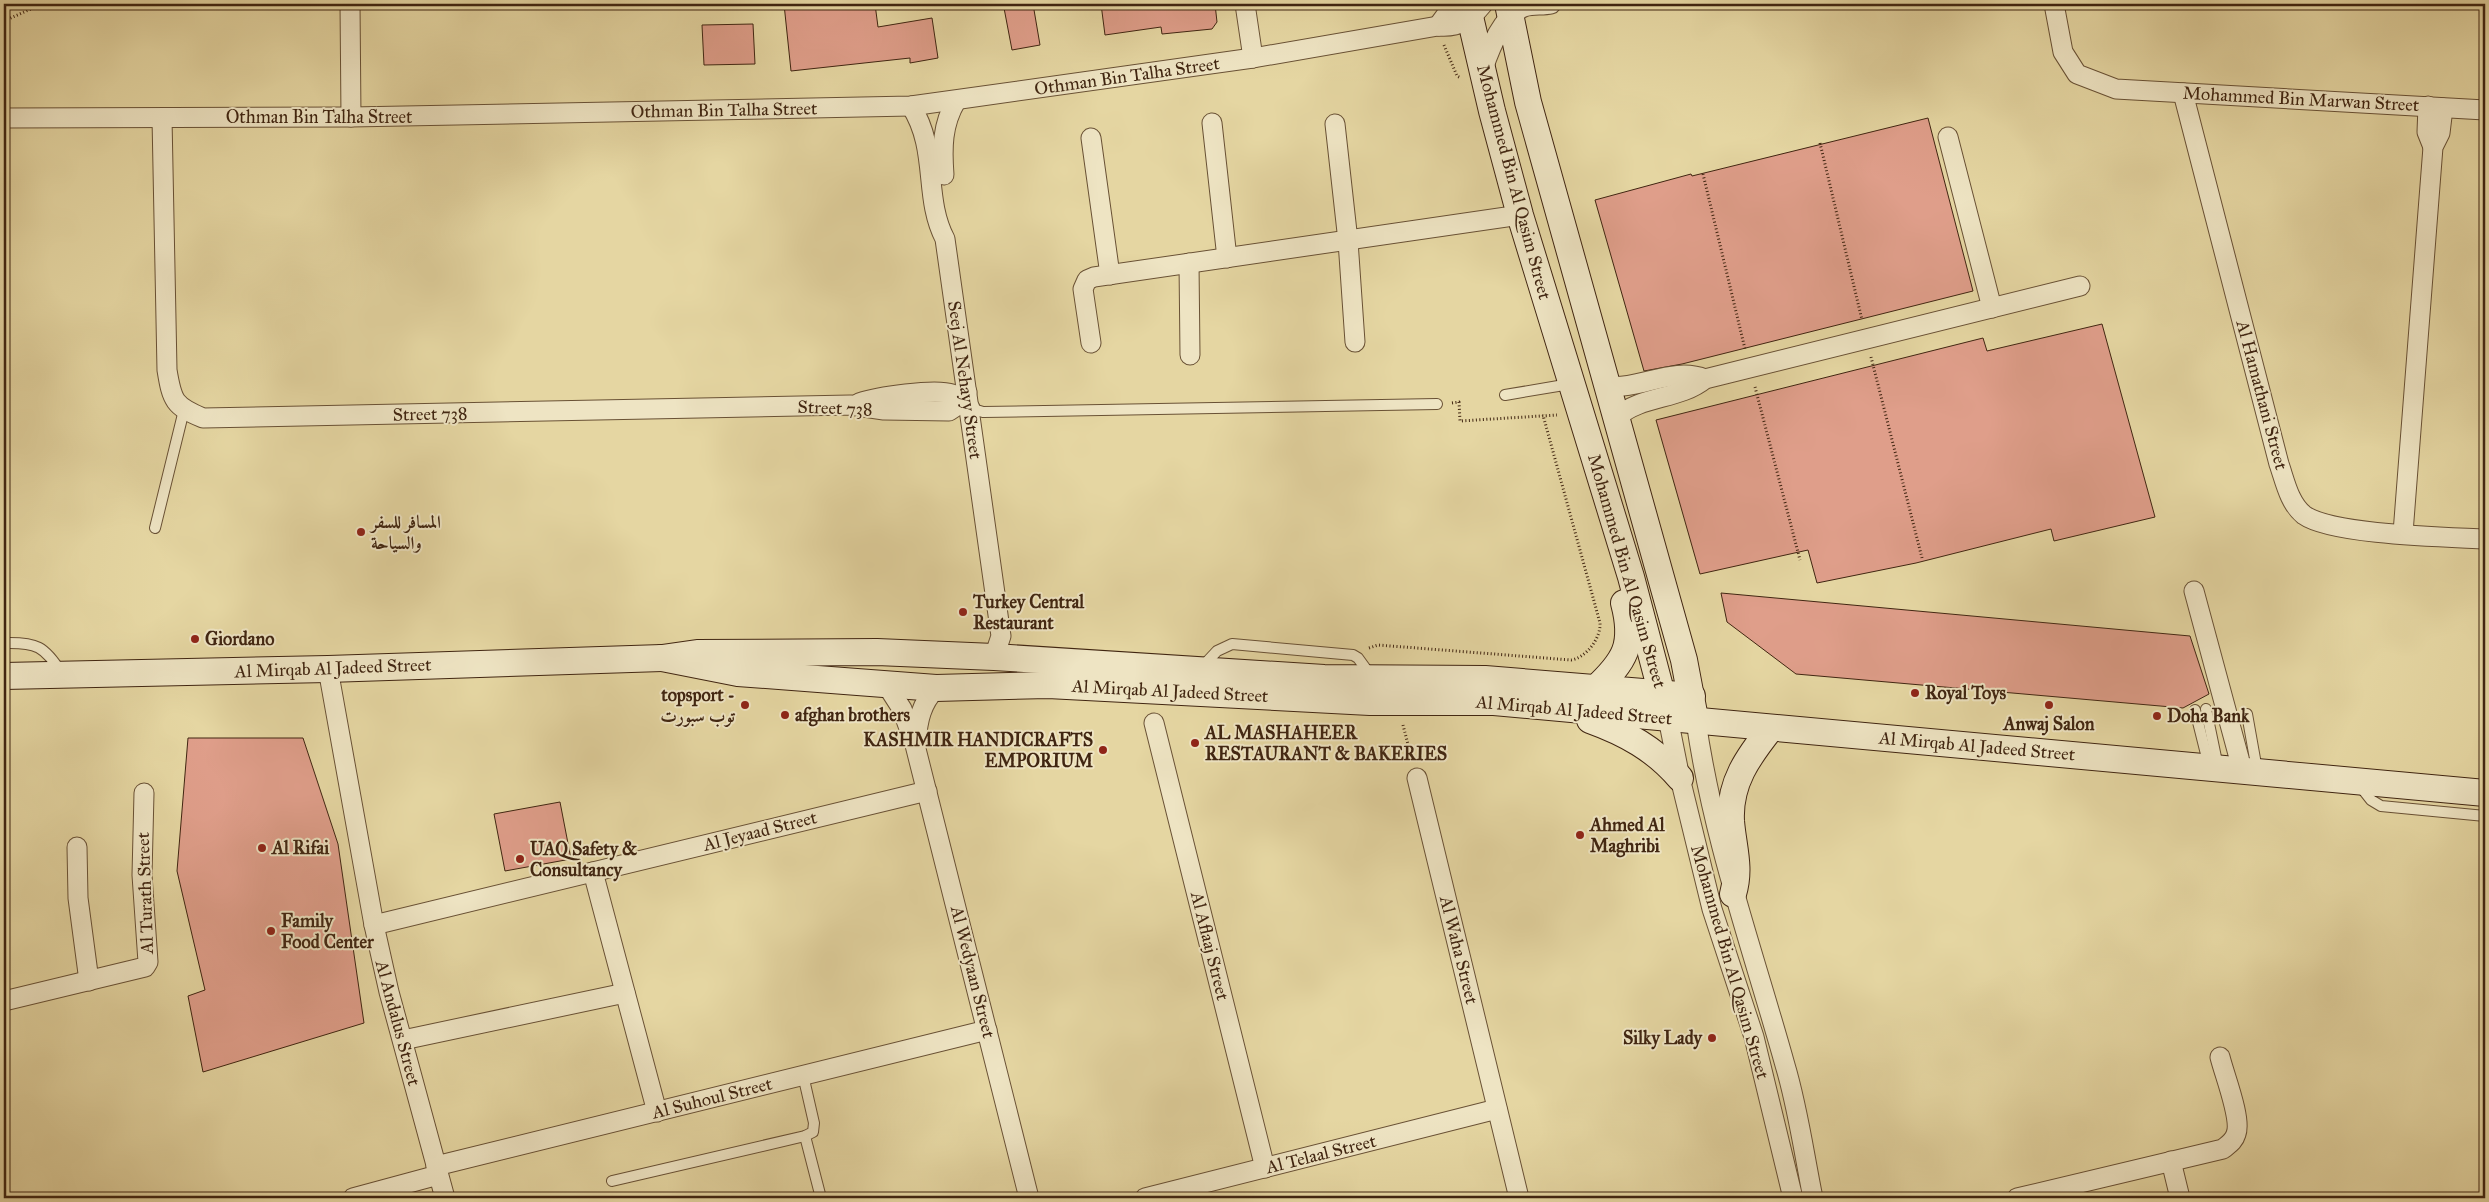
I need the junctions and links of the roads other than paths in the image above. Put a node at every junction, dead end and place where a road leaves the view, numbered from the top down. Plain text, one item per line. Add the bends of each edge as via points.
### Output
1 (350, 4) edge
2 (1245, 4) edge
3 (2054, 4) edge
4 (1547, 5) edge
5 (1469, 8) edge
6 (1509, 10) edge
7 (1516, 44) junction
8 (1253, 58) junction
9 (1482, 69) junction
10 (2184, 93) junction
11 (956, 101) junction
12 (911, 106) junction
13 (2436, 107) junction
14 (2485, 110) edge
15 (351, 117) junction
16 (4, 118) edge
17 (162, 118) junction
18 (1212, 122) dead end
19 (1336, 124) dead end
20 (1948, 137) dead end
21 (1091, 138) dead end
22 (1520, 215) junction
23 (945, 239) junction
24 (1348, 241) junction
25 (1227, 258) junction
26 (1189, 263) junction
27 (1110, 275) junction
28 (2080, 286) dead end
29 (1992, 308) junction
30 (1355, 342) dead end
31 (1091, 343) dead end
32 (1190, 355) dead end
33 (1705, 379) junction
34 (1570, 381) junction
35 (1607, 386) junction
36 (1504, 391) dead end
37 (966, 400) junction
38 (1436, 404) road end
39 (184, 410) junction
40 (1617, 418) junction
41 (1614, 520) junction
42 (155, 528) dead end
43 (2403, 533) junction
44 (2485, 539) edge
45 (2194, 591) dead end
46 (4, 643) edge
47 (994, 657) junction
48 (662, 658) junction
49 (328, 669) junction
50 (1198, 670) junction
51 (62, 674) junction
52 (4, 676) edge
53 (829, 680) junction
54 (1375, 680) junction
55 (886, 684) junction
56 (936, 688) junction
57 (1595, 689) junction
58 (1665, 706) junction
59 (1694, 708) junction
60 (1561, 709) junction
61 (2206, 709) dead end
62 (2195, 710) dead end
63 (2247, 714) dead end
64 (1154, 723) dead end
65 (1771, 728) junction
66 (915, 745) junction
67 (2231, 768) junction
68 (1417, 778) road end
69 (1680, 778) junction
70 (2357, 780) junction
71 (927, 791) junction
72 (144, 793) dead end
73 (2485, 793) edge
74 (2485, 816) edge
75 (77, 847) dead end
76 (593, 872) junction
77 (1733, 894) junction
78 (374, 925) junction
79 (89, 981) junction
80 (625, 993) junction
81 (4, 1001) edge
82 (987, 1030) junction
83 (403, 1040) junction
84 (2220, 1057) dead end
85 (803, 1075) junction
86 (1497, 1109) junction
87 (657, 1112) junction
88 (805, 1136) junction
89 (2171, 1161) junction
90 (1265, 1168) junction
91 (437, 1171) junction
92 (612, 1182) dead end
93 (353, 1198) edge
94 (445, 1198) edge
95 (821, 1198) edge
96 (1030, 1198) edge
97 (1145, 1198) edge
98 (1519, 1198) edge
99 (1793, 1198) edge
100 (1813, 1198) edge
101 (2017, 1198) edge
102 (2180, 1198) edge

1 - 15 street
2 - 8 street
3 - 10 street, Mohammed Bin Marwan Street via 2063,52 2077,74 2116,89
4 - 6 street
4 - 7 street via 1521,30
5 - 8 street, Othman Bin Talha Street via 1455,26 1438,26
5 - 9 street, Mohammed Bin Al Qasim Street
6 - 7 street, Mohammed Bin Al Qasim Street
6 - 9 street
7 - 35 street, Mohammed Bin Al Qasim Street via 1528,102
8 - 11 street, Othman Bin Talha Street
9 - 22 street, Mohammed Bin Al Qasim Street
10 - 13 street, Mohammed Bin Marwan Street
10 - 43 street, Al Hamathani Street via 2289,496 2304,515 2332,526
11 - 12 street, Othman Bin Talha Street
11 - 23 street via 949,113 943,139 948,222
12 - 15 street, Othman Bin Talha Street
12 - 23 street, Seej Al Nehayy Street via 924,129 936,215
13 - 14 street, Mohammed Bin Marwan Street
13 - 43 street via 2440,133 2433,147
15 - 17 street, Othman Bin Talha Street
16 - 17 street, Othman Bin Talha Street
17 - 39 street via 167,370 171,395
18 - 25 street
19 - 24 street
20 - 29 street
21 - 27 street
22 - 24 street
22 - 34 street, Mohammed Bin Al Qasim Street
23 - 37 street, Seej Al Nehayy Street
24 - 25 street
24 - 30 street
25 - 26 street
26 - 27 street
26 - 32 street
27 - 31 street via 1094,277 1084,284
28 - 29 street
29 - 33 street
33 - 35 street via 1678,374 1624,387
33 - 40 street via 1686,390 1636,404
34 - 36 lane
34 - 41 street, Mohammed Bin Al Qasim Street
35 - 40 street, Mohammed Bin Al Qasim Street
37 - 38 lane via 983,412
37 - 39 street, Street 738 via 947,393 883,397 850,405 222,418 204,418
37 - 47 street, Seej Al Nehayy Street via 1001,636
39 - 42 lane
40 - 59 street, Mohammed Bin Al Qasim Street via 1682,652
41 - 57 street via 1610,549 1629,625 1629,637 1622,661
41 - 58 street, Mohammed Bin Al Qasim Street
43 - 44 street, Al Hamathani Street
45 - 67 street
46 - 51 lane via 30,643 42,648
47 - 48 street, Al Mirqab Al Jadeed Street via 829,652 697,653
47 - 50 street, Al Mirqab Al Jadeed Street
47 - 53 street via 962,670 860,670
48 - 49 street, Al Mirqab Al Jadeed Street
48 - 53 street, Al Mirqab Al Jadeed Street via 738,673
49 - 51 street, Al Mirqab Al Jadeed Street
49 - 78 street, Al Andalus Street
50 - 54 street, Al Mirqab Al Jadeed Street
50 - 54 lane via 1217,651 1232,644 1347,655 1358,658
51 - 52 street, Al Mirqab Al Jadeed Street
53 - 55 street, Al Mirqab Al Jadeed Street
54 - 57 street, Al Mirqab Al Jadeed Street via 1485,679
55 - 56 street, Al Mirqab Al Jadeed Street
55 - 66 street, Al Wedyaan Street via 902,709
56 - 60 street, Al Mirqab Al Jadeed Street via 1048,685 1398,702 1464,700
56 - 66 street, Al Wedyaan Street via 919,716
57 - 58 street, Al Mirqab Al Jadeed Street
58 - 59 street, Al Mirqab Al Jadeed Street
58 - 60 street, Al Mirqab Al Jadeed Street
58 - 69 street, Mohammed Bin Al Qasim Street
59 - 65 street, Al Mirqab Al Jadeed Street
59 - 77 street, Mohammed Bin Al Qasim Street via 1713,816
60 - 69 street via 1641,743 1656,753
61 - 67 lane
62 - 67 lane
63 - 67 lane
64 - 90 street, Al Aflaaj Street
65 - 67 street, Al Mirqab Al Jadeed Street
65 - 77 street via 1746,760 1733,793 1731,821 1738,872
66 - 71 street, Al Wedyaan Street
67 - 70 street, Al Mirqab Al Jadeed Street
68 - 86 street, Al Waha Street
69 - 99 street, Mohammed Bin Al Qasim Street via 1719,936 1754,1037
70 - 73 street, Al Mirqab Al Jadeed Street
70 - 74 lane via 2362,791 2381,806
71 - 76 street, Al Jeyaad Street
71 - 82 street, Al Wedyaan Street
72 - 79 street, Al Turath Street via 142,875 148,962 142,968
75 - 79 street via 78,898
76 - 78 street, Al Jeyaad Street
76 - 80 street
77 - 100 street, Mohammed Bin Al Qasim Street via 1785,1064
78 - 83 street, Al Andalus Street
79 - 81 street, Al Turath Street
80 - 83 street
80 - 87 street
82 - 85 street, Al Suhoul Street
82 - 96 street, Al Wedyaan Street
83 - 91 street, Al Andalus Street
84 - 89 street via 2237,1121 2237,1133 2223,1149
85 - 87 street, Al Suhoul Street
85 - 88 lane via 814,1123 813,1132
86 - 90 street, Al Telaal Street
86 - 98 street, Al Waha Street
87 - 91 street, Al Suhoul Street
88 - 92 lane
88 - 95 lane
89 - 101 street
89 - 102 street
90 - 97 street, Al Telaal Street
91 - 93 street, Al Suhoul Street
91 - 94 street, Al Andalus Street

